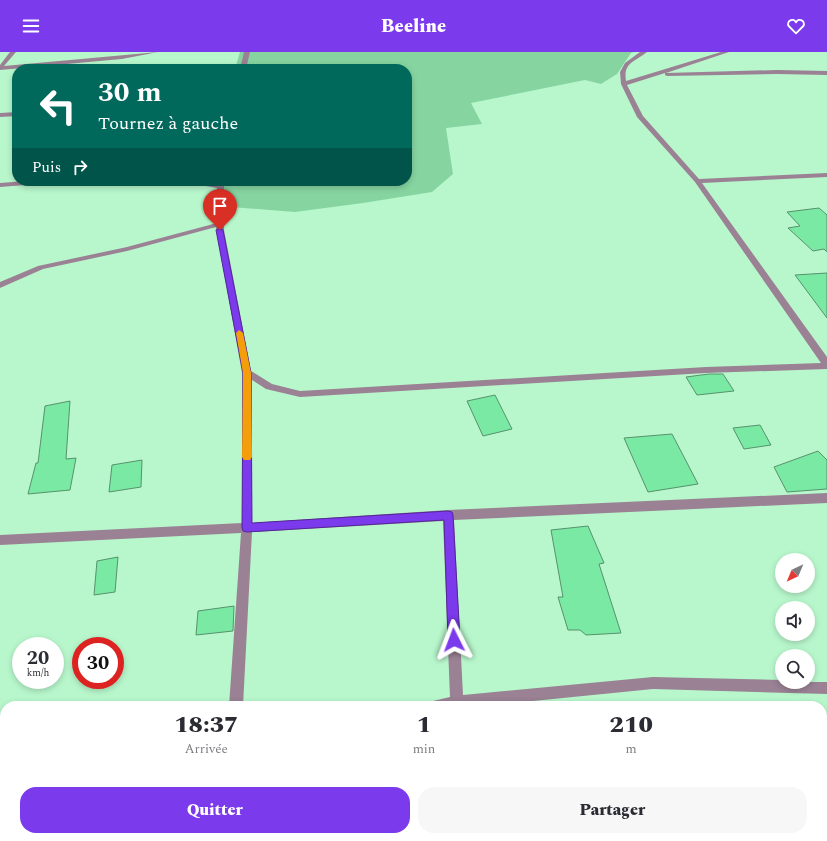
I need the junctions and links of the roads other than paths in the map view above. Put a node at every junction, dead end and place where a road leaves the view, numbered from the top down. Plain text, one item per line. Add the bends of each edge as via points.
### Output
1 (13, 52) edge
2 (155, 52) edge
3 (247, 52) edge
4 (644, 52) edge
5 (726, 52) edge
6 (44, 64) edge
7 (244, 64) edge
8 (12, 67) edge
9 (0, 68) edge
10 (827, 73) edge
11 (657, 74) junction
12 (624, 84) junction
13 (9, 114) joint
14 (0, 115) edge
15 (0, 123) edge
16 (827, 175) edge
17 (696, 181) junction
18 (12, 185) edge
19 (0, 186) edge
20 (221, 186) edge
21 (220, 224) junction
22 (0, 285) edge
23 (827, 365) edge
24 (247, 373) junction
25 (827, 498) edge
26 (448, 515) junction
27 (247, 528) junction
28 (0, 540) edge
29 (827, 688) edge
30 (236, 701) edge
31 (457, 701) edge
32 (467, 701) edge

1 - 9 street
2 - 6 street
3 - 7 street
4 - 12 street via 626,64 622,74
5 - 11 street
8 - 9 street
10 - 11 street
11 - 12 street
12 - 17 street via 640,116
13 - 14 street
13 - 15 street
16 - 17 street
17 - 23 street
18 - 19 street
20 - 21 street
21 - 22 street via 115,252 64,261 16,276
21 - 24 street
23 - 24 street via 300,394 269,387
24 - 27 street
25 - 26 street
26 - 27 street
26 - 31 street
27 - 28 street
27 - 30 street
29 - 32 street via 654,683

